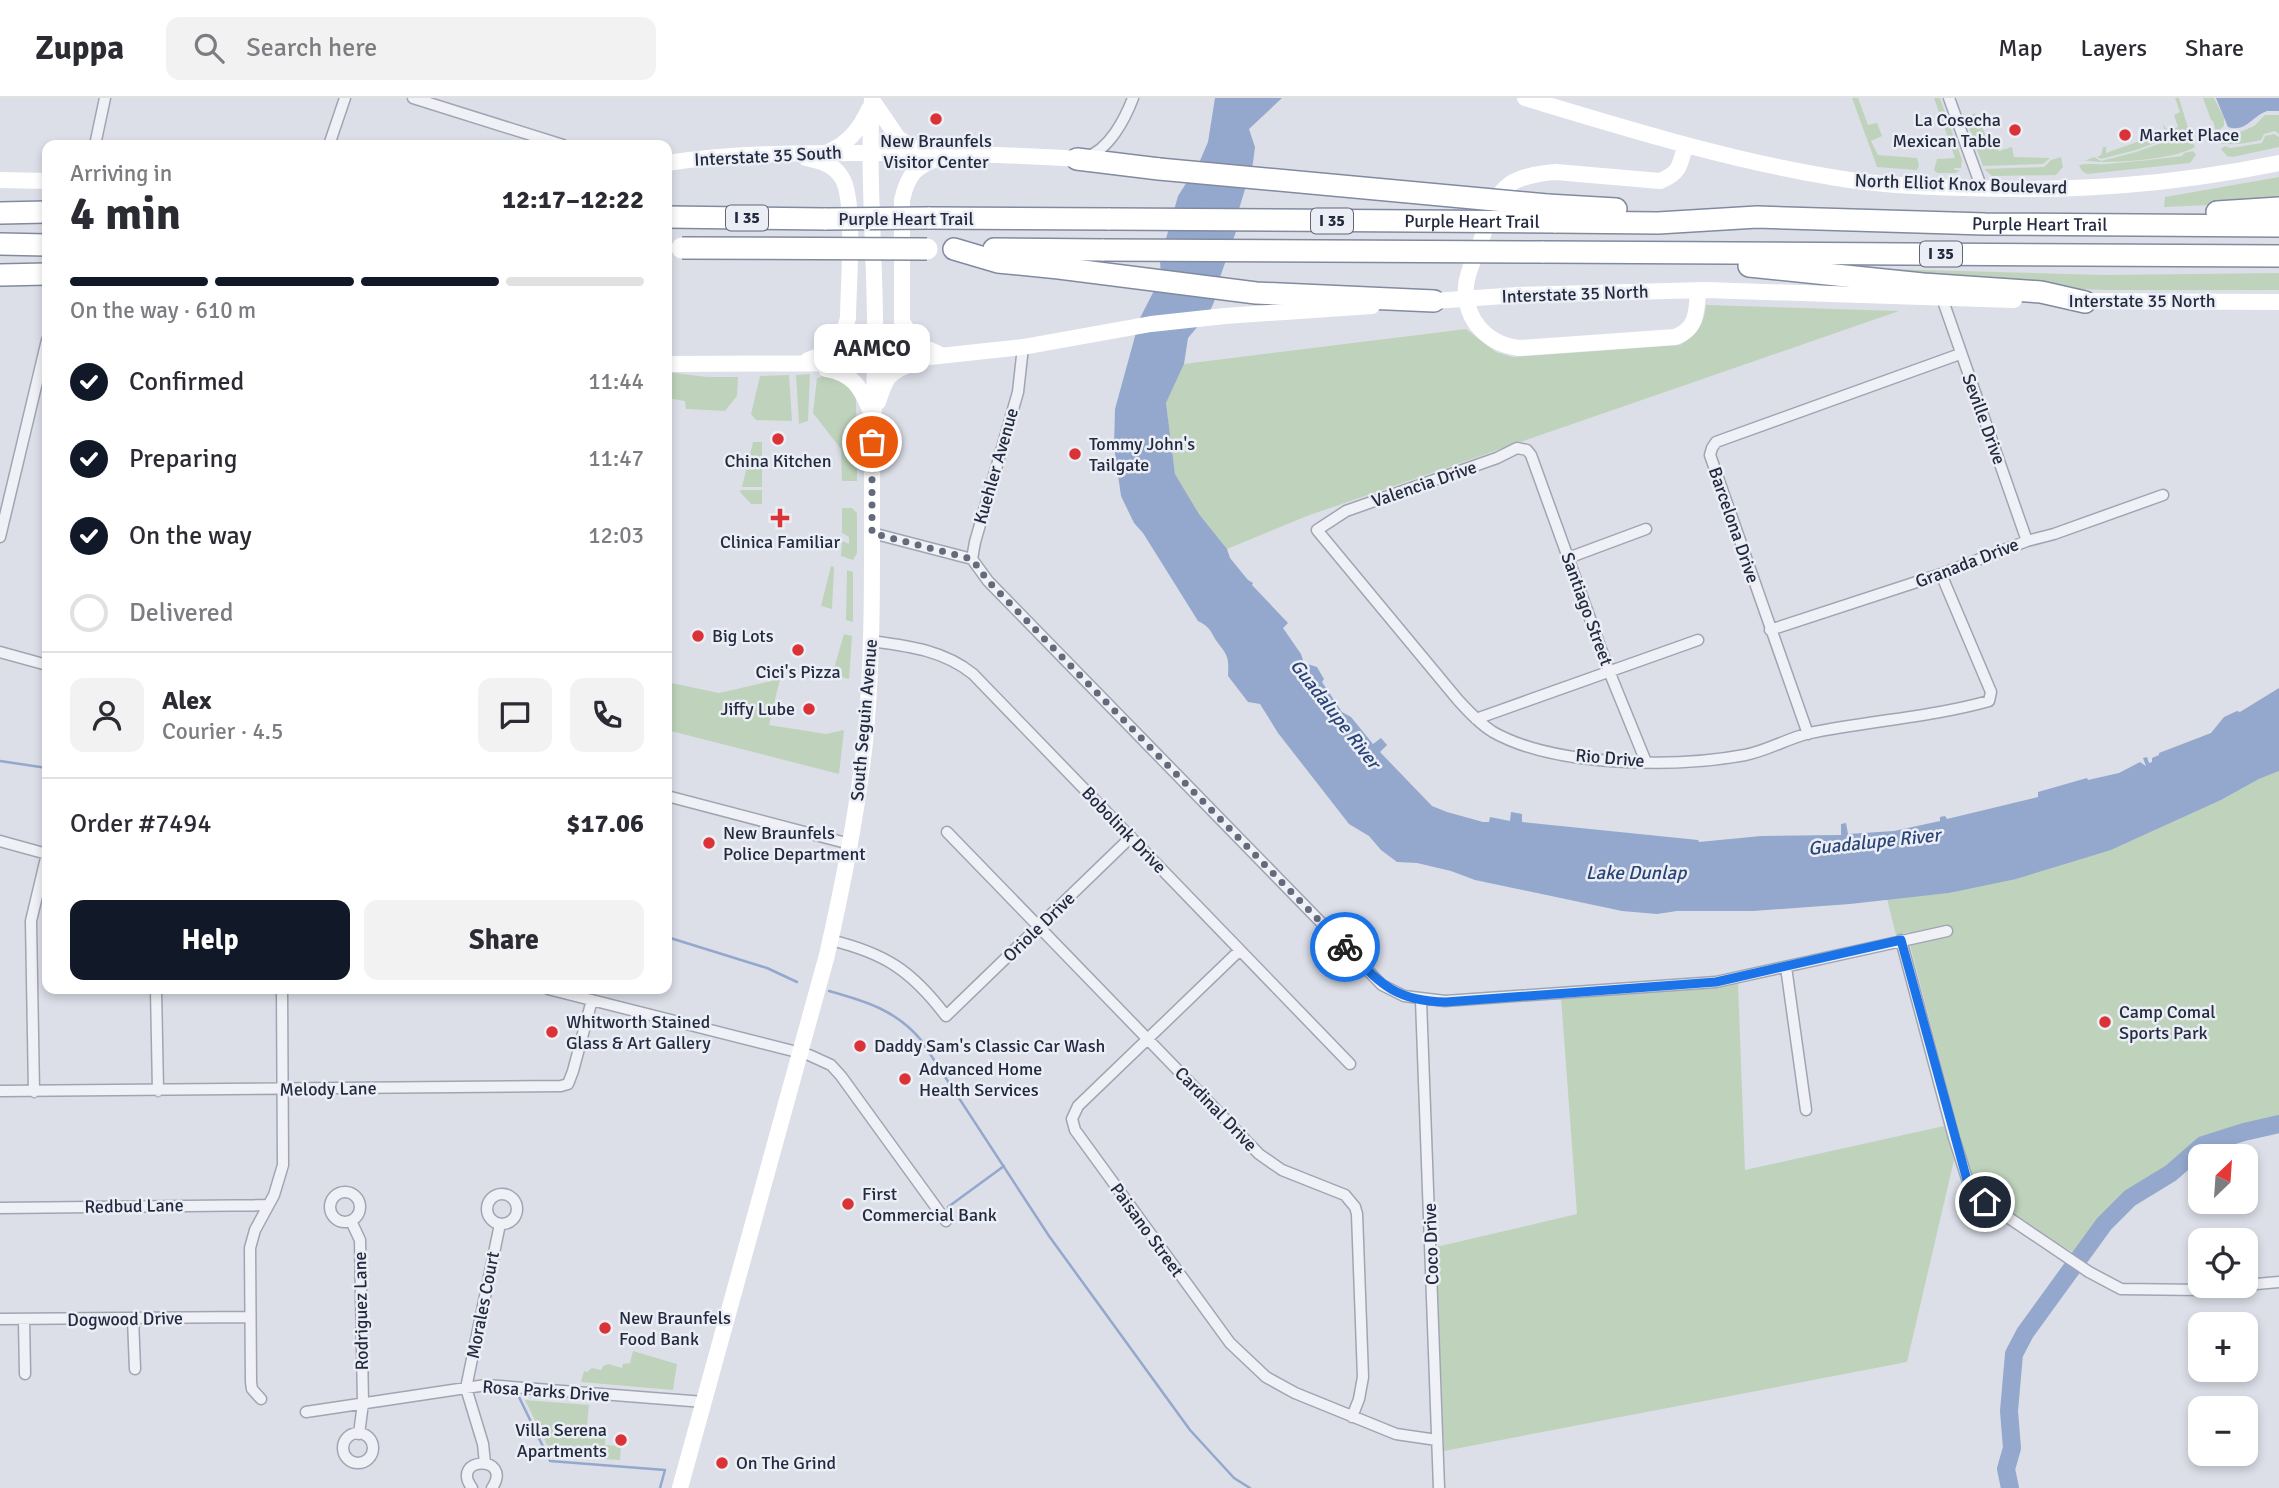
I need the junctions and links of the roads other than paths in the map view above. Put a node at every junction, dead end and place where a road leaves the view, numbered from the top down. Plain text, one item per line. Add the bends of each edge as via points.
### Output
1 (105, 98) edge
2 (345, 98) edge
3 (413, 98) edge
4 (1132, 98) edge
5 (1525, 98) edge
6 (1949, 98) edge
7 (872, 99) edge
8 (96, 140) edge
9 (331, 140) edge
10 (547, 140) edge
11 (1685, 146) junction
12 (827, 152) junction
13 (784, 153) junction
14 (870, 153) junction
15 (923, 154) junction
16 (954, 154) junction
17 (1077, 159) junction
18 (672, 163) edge
19 (2279, 163) edge
20 (0, 180) edge
21 (42, 181) edge
22 (1982, 189) junction
23 (2279, 208) edge
24 (42, 212) edge
25 (0, 213) edge
26 (1550, 214) junction
27 (672, 218) edge
28 (1985, 224) junction
29 (2279, 226) edge
30 (0, 244) edge
31 (42, 245) edge
32 (674, 248) edge
33 (954, 249) junction
34 (1604, 253) junction
35 (2279, 256) edge
36 (42, 274) edge
37 (0, 275) edge
38 (42, 282) edge
39 (0, 283) edge
40 (1698, 290) junction
41 (1942, 298) junction
42 (1434, 300) junction
43 (2085, 302) junction
44 (2279, 302) edge
45 (1023, 347) junction
46 (1960, 354) junction
47 (944, 356) junction
48 (42, 361) edge
49 (875, 363) junction
50 (672, 364) edge
51 (792, 364) junction
52 (873, 417) junction
53 (1531, 456) joint
54 (2163, 495) dead end
55 (1646, 529) dead end
56 (1317, 530) joint
57 (872, 533) junction
58 (0, 537) edge
59 (2027, 541) junction
60 (1568, 558) junction
61 (972, 559) junction
62 (1941, 574) junction
63 (1770, 630) junction
64 (1698, 640) dead end
65 (872, 641) junction
66 (0, 652) edge
67 (42, 664) edge
68 (1609, 671) junction
69 (1476, 719) junction
70 (1808, 734) junction
71 (1646, 762) junction
72 (672, 797) edge
73 (947, 832) dead end
74 (1131, 837) junction
75 (0, 841) edge
76 (850, 844) junction
77 (42, 853) edge
78 (42, 875) edge
79 (1039, 926) junction
80 (1947, 931) dead end
81 (830, 940) junction
82 (1901, 940) junction
83 (1240, 950) junction
84 (1786, 967) junction
85 (156, 994) edge
86 (282, 994) edge
87 (568, 994) edge
88 (592, 1000) junction
89 (1421, 1000) junction
90 (1148, 1039) junction
91 (800, 1053) junction
92 (1350, 1064) dead end
93 (283, 1090) junction
94 (0, 1091) edge
95 (158, 1091) junction
96 (34, 1092) junction
97 (1806, 1110) dead end
98 (268, 1205) junction
99 (0, 1208) edge
100 (351, 1221) dead end
101 (946, 1221) dead end
102 (499, 1224) dead end
103 (2279, 1282) edge
104 (2258, 1284) edge
105 (2188, 1290) edge
106 (250, 1317) junction
107 (0, 1319) edge
108 (134, 1319) junction
109 (24, 1320) junction
110 (135, 1369) dead end
111 (25, 1374) dead end
112 (467, 1388) junction
113 (261, 1399) dead end
114 (704, 1402) junction
115 (363, 1403) junction
116 (306, 1412) dead end
117 (1352, 1417) junction
118 (359, 1434) dead end
119 (1437, 1440) junction
120 (485, 1463) junction
121 (472, 1488) edge
122 (492, 1488) edge
123 (680, 1488) edge
124 (1439, 1488) edge

1 - 8 street
2 - 9 street
3 - 10 street
4 - 17 street via 1103,148
5 - 11 main road, North Elliot Knox Boulevard
6 - 22 street
7 - 12 main road via 853,135
7 - 14 main road, South Seguin Avenue
7 - 15 main road via 898,138
11 - 22 main road, North Elliot Knox Boulevard via 1840,179
11 - 40 main road via 1673,176 1660,181 1556,172 1508,185 1493,205 1466,286 1470,314 1485,335 1519,348 1675,337 1695,319
12 - 13 main road, Interstate 35 South
12 - 14 main road, Interstate 35 South
13 - 18 main road, Interstate 35 South
13 - 51 main road via 836,170 845,184 850,208 845,331 825,353
14 - 15 main road
14 - 49 main road, South Seguin Avenue
15 - 16 main road
16 - 17 main road
16 - 47 main road via 917,167 902,200 902,322 917,344
17 - 26 highway, bridge
19 - 22 main road, North Elliot Knox Boulevard via 2123,187
20 - 21 main road
23 - 28 highway
24 - 25 highway
26 - 27 highway, Purple Heart Trail / I 35, bridge
26 - 28 highway, Purple Heart Trail / I 35 via 1658,223 1757,217
28 - 29 highway, Purple Heart Trail / I 35
30 - 31 highway
32 - 33 highway, Purple Heart Trail / I 35, bridge
33 - 34 highway, Purple Heart Trail / I 35, bridge
33 - 42 highway via 998,262 1256,293
34 - 35 highway, Purple Heart Trail / I 35
34 - 43 highway via 2041,292
36 - 37 highway
38 - 39 main road
40 - 41 main road, Interstate 35 North
40 - 42 main road, Interstate 35 North, bridge
41 - 43 main road, Interstate 35 North
41 - 46 street, Seville Drive
42 - 45 main road, Interstate 35 North via 1151,324
43 - 44 main road, Interstate 35 North
45 - 47 main road, Interstate 35 North
45 - 61 street, Kuehler Avenue via 1018,392
46 - 59 street, Seville Drive
46 - 63 street, Barcelona Drive via 1714,444 1710,455
47 - 49 main road, Interstate 35 North
47 - 52 main road via 891,373
48 - 58 street
49 - 51 main road
49 - 52 main road, South Seguin Avenue
50 - 51 main road
51 - 52 main road via 849,377 861,388
52 - 57 main road, South Seguin Avenue
53 - 56 street, Valencia Drive via 1517,448 1340,513
53 - 60 street, Santiago Street
54 - 59 street, Granada Drive
55 - 60 street
56 - 69 street, Rio Drive
57 - 61 street
57 - 65 main road, South Seguin Avenue
59 - 62 street, Granada Drive
60 - 68 street, Santiago Street
61 - 89 street via 988,581 1382,985
62 - 63 street, Granada Drive
62 - 70 street, Rio Drive via 1991,698
63 - 70 street, Barcelona Drive
64 - 68 street
65 - 74 street, Bobolink Drive via 926,650 966,669
65 - 76 main road, South Seguin Avenue
66 - 67 street
68 - 69 street
68 - 71 street, Santiago Street
69 - 71 street, Rio Drive via 1503,737 1544,750
70 - 71 street, Rio Drive via 1748,754
72 - 76 street
73 - 79 street, Cardinal Drive
74 - 79 street, Oriole Drive
74 - 83 street, Bobolink Drive
75 - 77 street
76 - 81 main road, South Seguin Avenue
78 - 96 street via 31,921
79 - 81 street, Oriole Drive via 946,1016 896,964
79 - 90 street, Cardinal Drive
80 - 82 street
81 - 91 main road, South Seguin Avenue
82 - 84 street
82 - 105 street via 1971,1191 2110,1284 2134,1291
83 - 90 street, Paisano Street
83 - 92 street, Bobolink Drive
84 - 89 street via 1701,984
84 - 97 street
85 - 95 street
86 - 93 street
87 - 88 street
88 - 91 street
88 - 93 street, Melody Lane via 568,1084
89 - 119 street, Coco Drive
90 - 117 street, Cardinal Drive via 1259,1154 1282,1170 1345,1195 1355,1206 1363,1377
90 - 117 street, Paisano Street via 1076,1109 1072,1119 1075,1130 1241,1356 1277,1384
91 - 101 street via 836,1070
91 - 114 main road, South Seguin Avenue
93 - 95 street, Melody Lane
93 - 98 street via 283,1165
94 - 96 street, Melody Lane
95 - 96 street, Melody Lane
98 - 99 street, Redbud Lane
98 - 106 street via 250,1242
100 - 115 street, Rodriguez Lane via 360,1240
102 - 112 street, Morales Court
103 - 104 street
106 - 108 street, Dogwood Drive
106 - 113 street via 251,1382
107 - 109 street, Dogwood Drive
108 - 109 street, Dogwood Drive
108 - 110 street
109 - 111 street
112 - 114 street, Rosa Parks Drive via 492,1385
112 - 115 street, Rosa Parks Drive
112 - 120 street
114 - 123 main road, South Seguin Avenue
115 - 116 street, Rosa Parks Drive
115 - 118 street, Rodriguez Lane
117 - 119 street, Paisano Street via 1407,1437
119 - 124 street, Coco Drive
120 - 121 street via 469,1470
120 - 122 street via 496,1472

